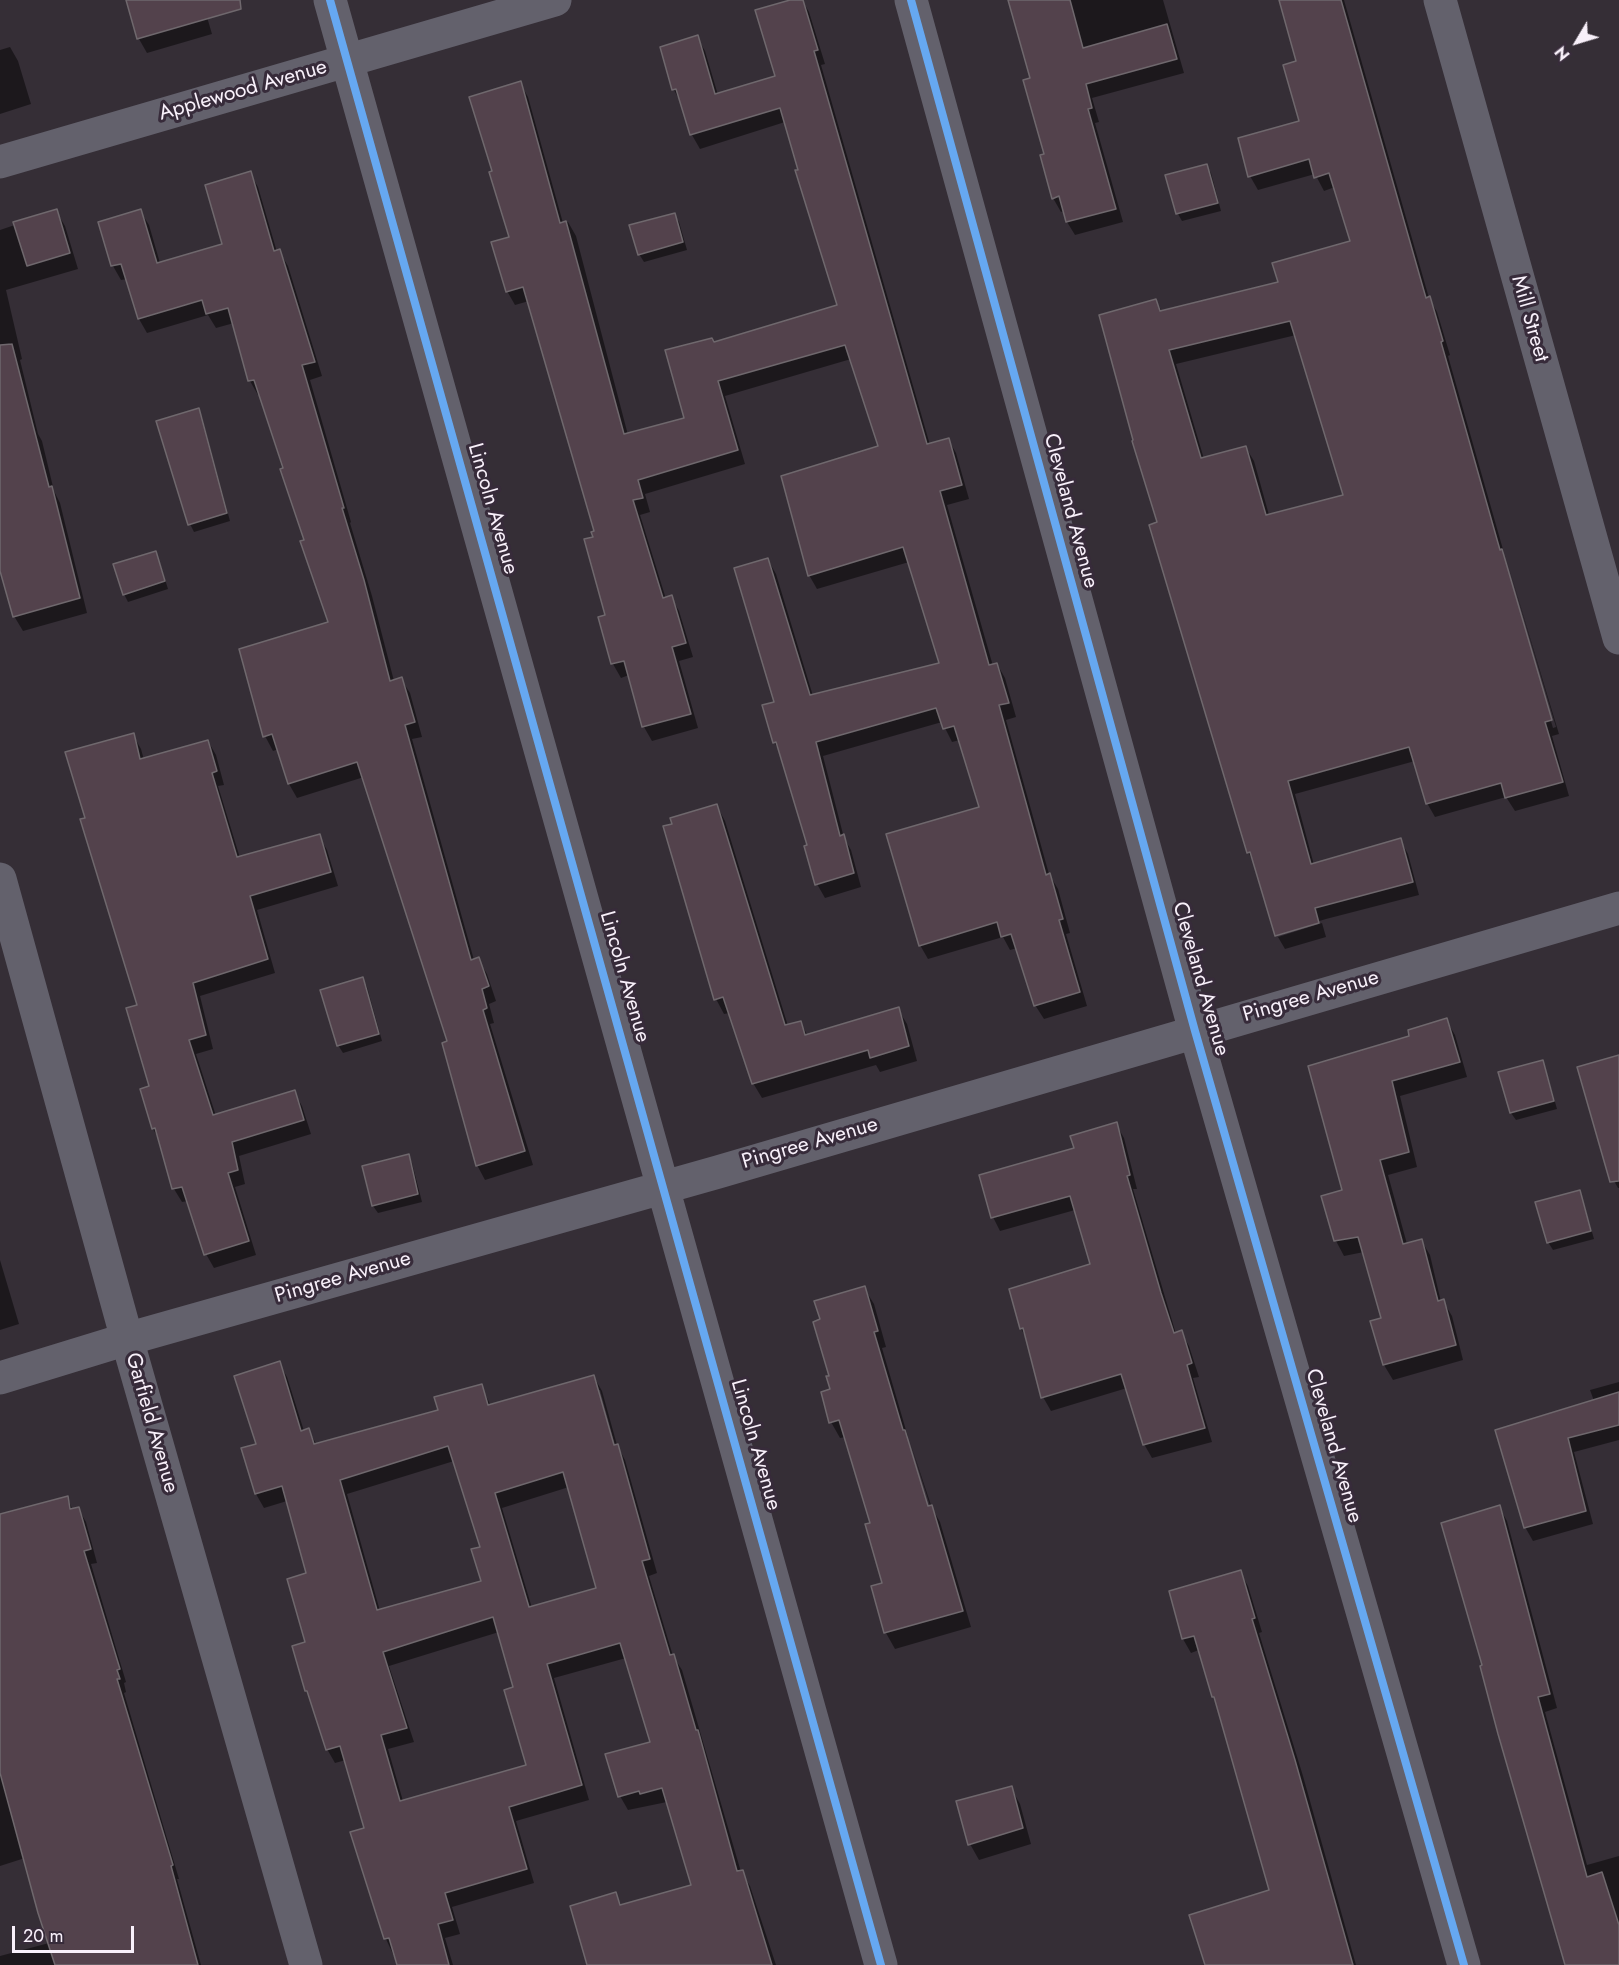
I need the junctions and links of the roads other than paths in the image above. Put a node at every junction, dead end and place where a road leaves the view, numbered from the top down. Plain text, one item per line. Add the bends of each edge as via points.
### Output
1 (330, 0) edge
2 (555, 0) edge
3 (911, 0) edge
4 (1440, 0) edge
5 (347, 60) junction
6 (0, 162) edge
7 (1619, 638) edge
8 (0, 879) edge
9 (1619, 908) edge
10 (1195, 1031) junction
11 (665, 1187) junction
12 (127, 1339) junction
13 (0, 1378) edge
14 (306, 1965) edge
15 (881, 1965) edge
16 (1464, 1965) edge

1 - 5 street, Lincoln Avenue
2 - 5 street, Applewood Avenue
3 - 10 street, Cleveland Avenue
4 - 7 street, Mill Street
5 - 6 street, Applewood Avenue
5 - 11 street, Lincoln Avenue
8 - 12 street, Garfield Avenue
9 - 10 street, Pingree Avenue
10 - 11 street, Pingree Avenue
10 - 16 street, Cleveland Avenue
11 - 12 street, Pingree Avenue
11 - 15 street, Lincoln Avenue
12 - 13 street, Pingree Avenue
12 - 14 street, Garfield Avenue

